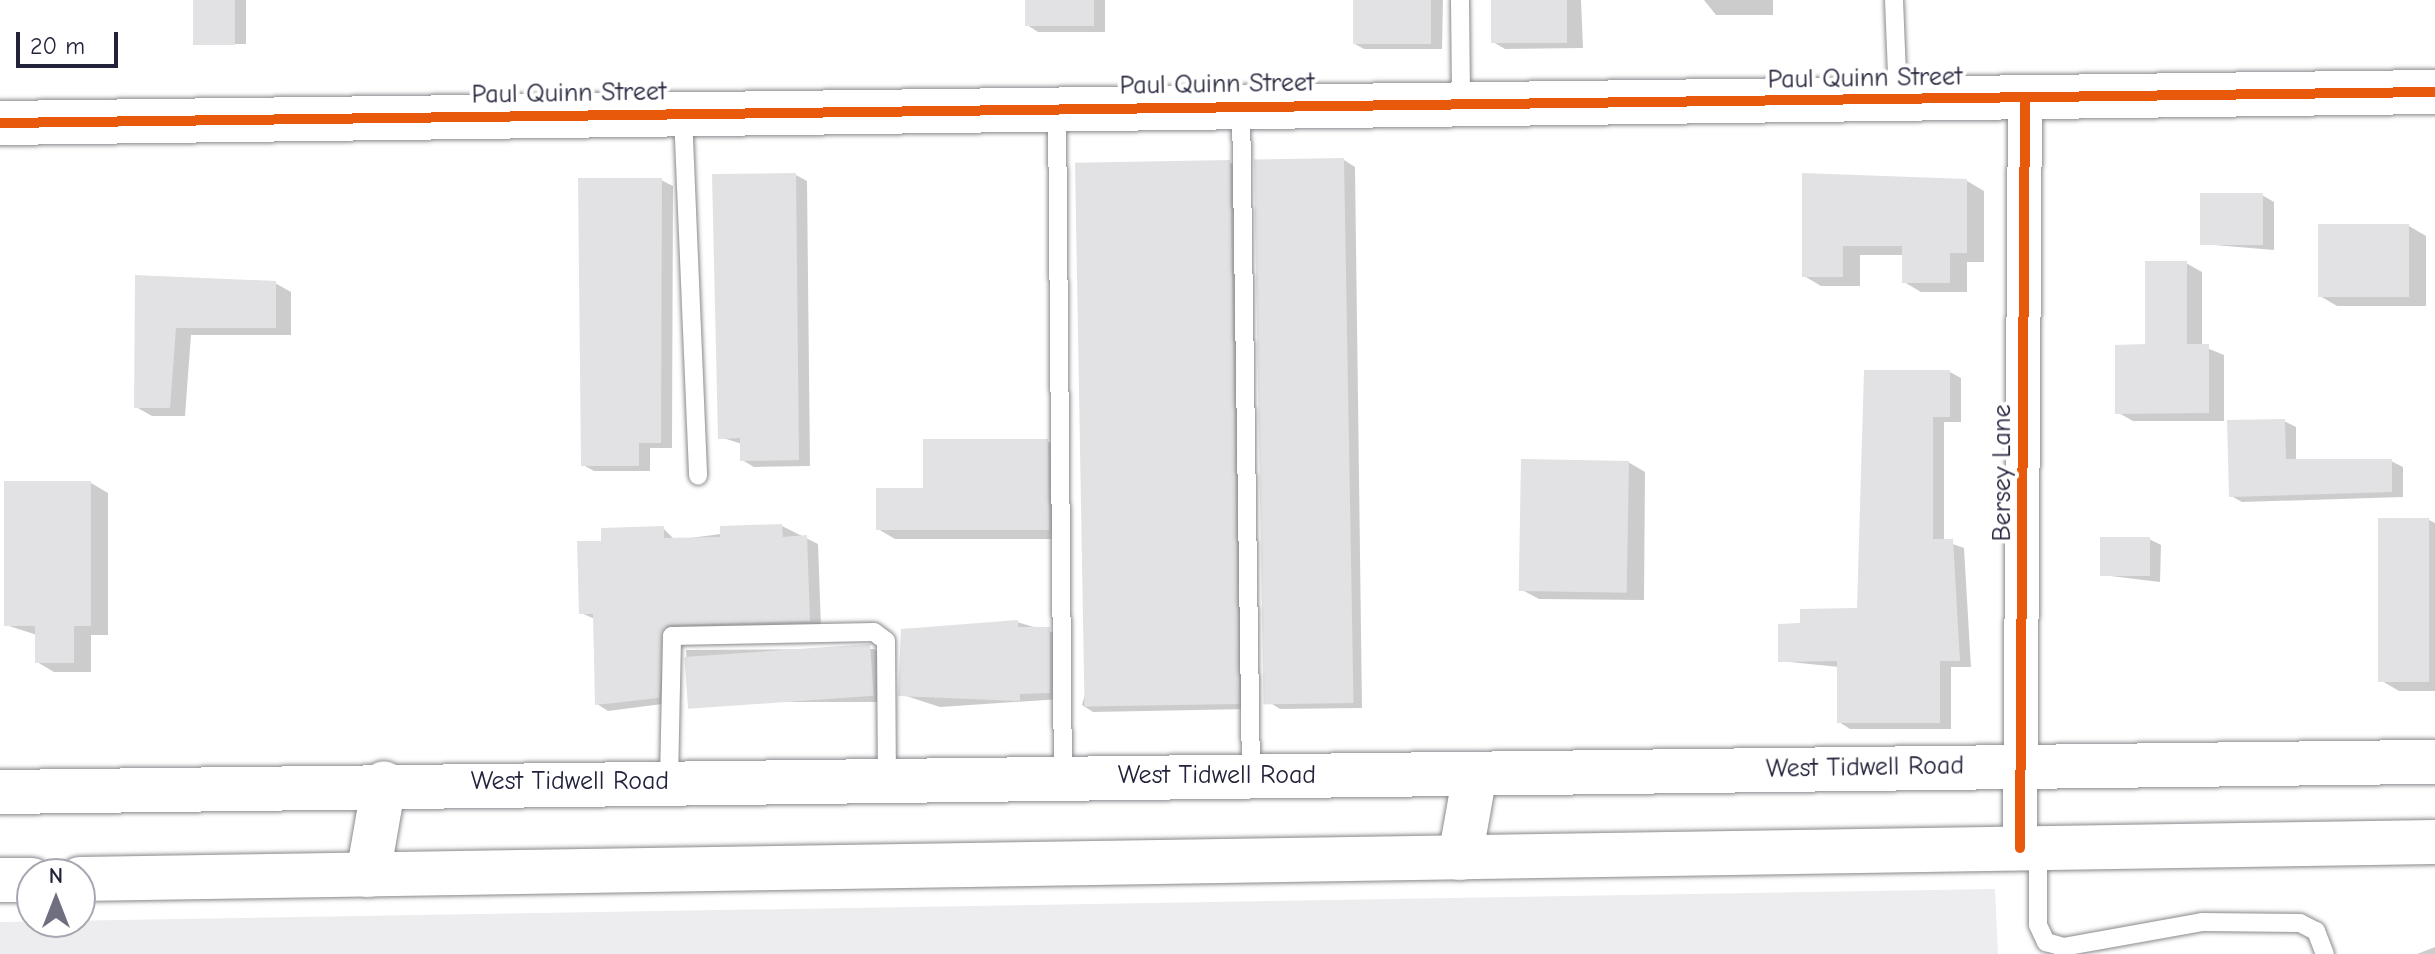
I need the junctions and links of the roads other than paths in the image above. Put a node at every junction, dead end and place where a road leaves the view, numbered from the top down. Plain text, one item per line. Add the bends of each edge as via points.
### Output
1 (1460, 0) edge
2 (1894, 0) edge
3 (2435, 92) edge
4 (2025, 99) junction
5 (1898, 101) junction
6 (1461, 104) junction
7 (1241, 107) junction
8 (1057, 109) junction
9 (683, 115) junction
10 (0, 123) edge
11 (698, 476) dead end
12 (2435, 762) edge
13 (2025, 766) junction
14 (1475, 774) junction
15 (1251, 776) junction
16 (1063, 777) junction
17 (887, 779) junction
18 (669, 781) junction
19 (384, 783) junction
20 (0, 792) edge
21 (2435, 842) edge
22 (2029, 847) junction
23 (1460, 858) junction
24 (368, 875) junction
25 (96, 879) edge
26 (2325, 954) edge

1 - 6 lane
2 - 5 lane
3 - 4 main road, Paul Quinn Street
4 - 5 main road, Paul Quinn Street
4 - 13 street, Bersey Lane
5 - 6 main road, Paul Quinn Street
6 - 7 main road, Paul Quinn Street
7 - 8 main road, Paul Quinn Street
7 - 15 lane
8 - 9 main road, Paul Quinn Street
8 - 16 lane
9 - 10 main road, Paul Quinn Street
9 - 11 lane
12 - 13 main road, West Tidwell Road
13 - 14 main road, West Tidwell Road
13 - 22 street, Bersey Lane
14 - 15 main road, West Tidwell Road
14 - 23 main road
15 - 16 main road, West Tidwell Road
16 - 17 main road, West Tidwell Road
17 - 18 main road, West Tidwell Road
17 - 18 lane via 886,641 874,632 672,636
18 - 19 main road, West Tidwell Road
19 - 20 main road, West Tidwell Road
19 - 24 main road
21 - 22 main road
22 - 23 main road
22 - 26 lane via 2038,925 2046,942 2063,947 2202,922 2300,923 2316,931
23 - 24 main road
24 - 25 main road

